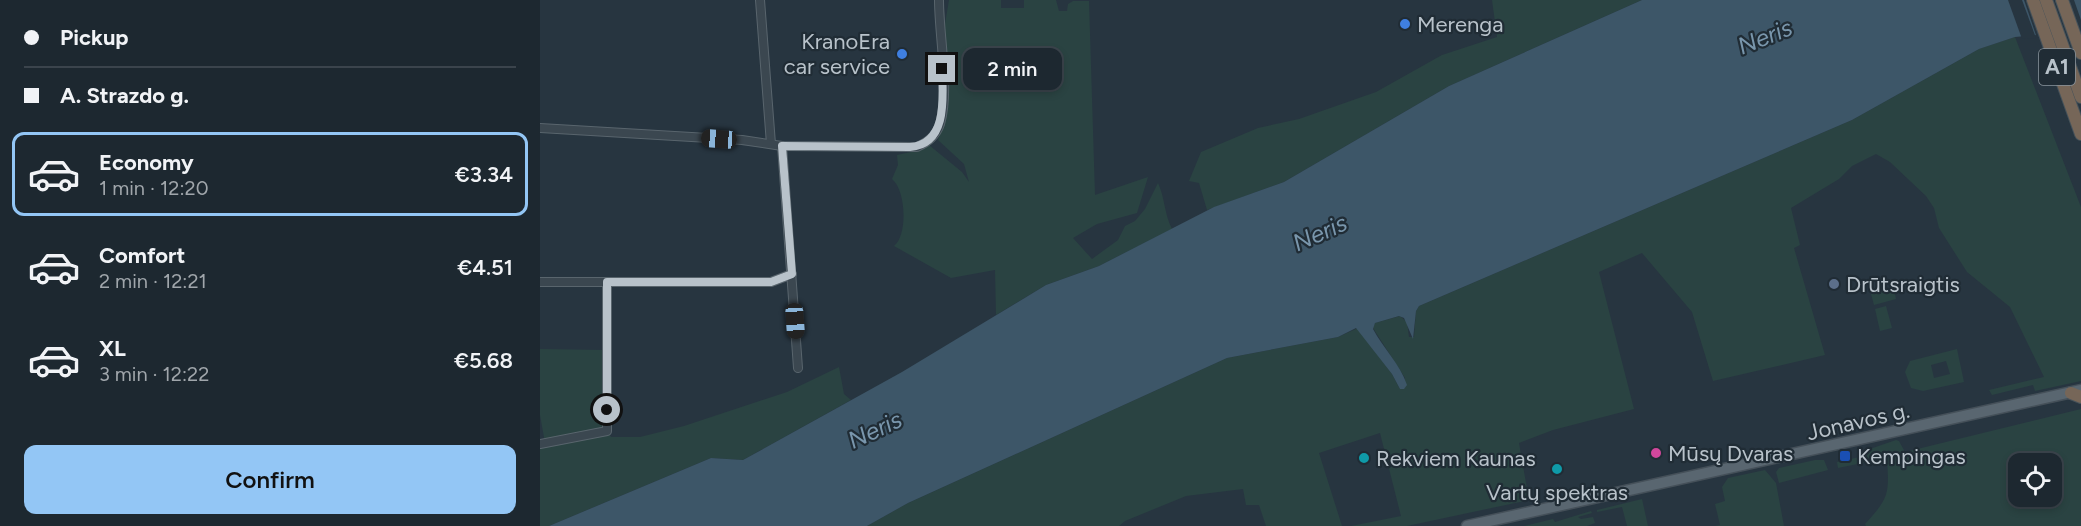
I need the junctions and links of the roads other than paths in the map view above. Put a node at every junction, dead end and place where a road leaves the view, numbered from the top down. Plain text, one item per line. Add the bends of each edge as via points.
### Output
1 (760, 0) edge
2 (939, 0) edge
3 (2033, 0) edge
4 (2046, 0) edge
5 (2062, 0) edge
6 (2081, 53) edge
7 (2081, 97) edge
8 (540, 128) edge
9 (2081, 134) edge
10 (771, 144) junction
11 (782, 146) junction
12 (792, 274) junction
13 (540, 282) edge
14 (607, 282) junction
15 (798, 368) dead end
16 (2078, 393) edge
17 (540, 444) edge
18 (1486, 524) edge
19 (1467, 526) edge

1 - 10 street
2 - 11 street via 942,108 940,123 929,141 910,147
3 - 9 highway, A1
4 - 7 highway, A1
5 - 6 highway
8 - 10 street
10 - 11 street
11 - 12 street
12 - 14 street via 771,282
12 - 15 street
13 - 14 street
14 - 17 street via 607,430
16 - 18 main road, Jonavos g.
18 - 19 main road, Jonavos g.

